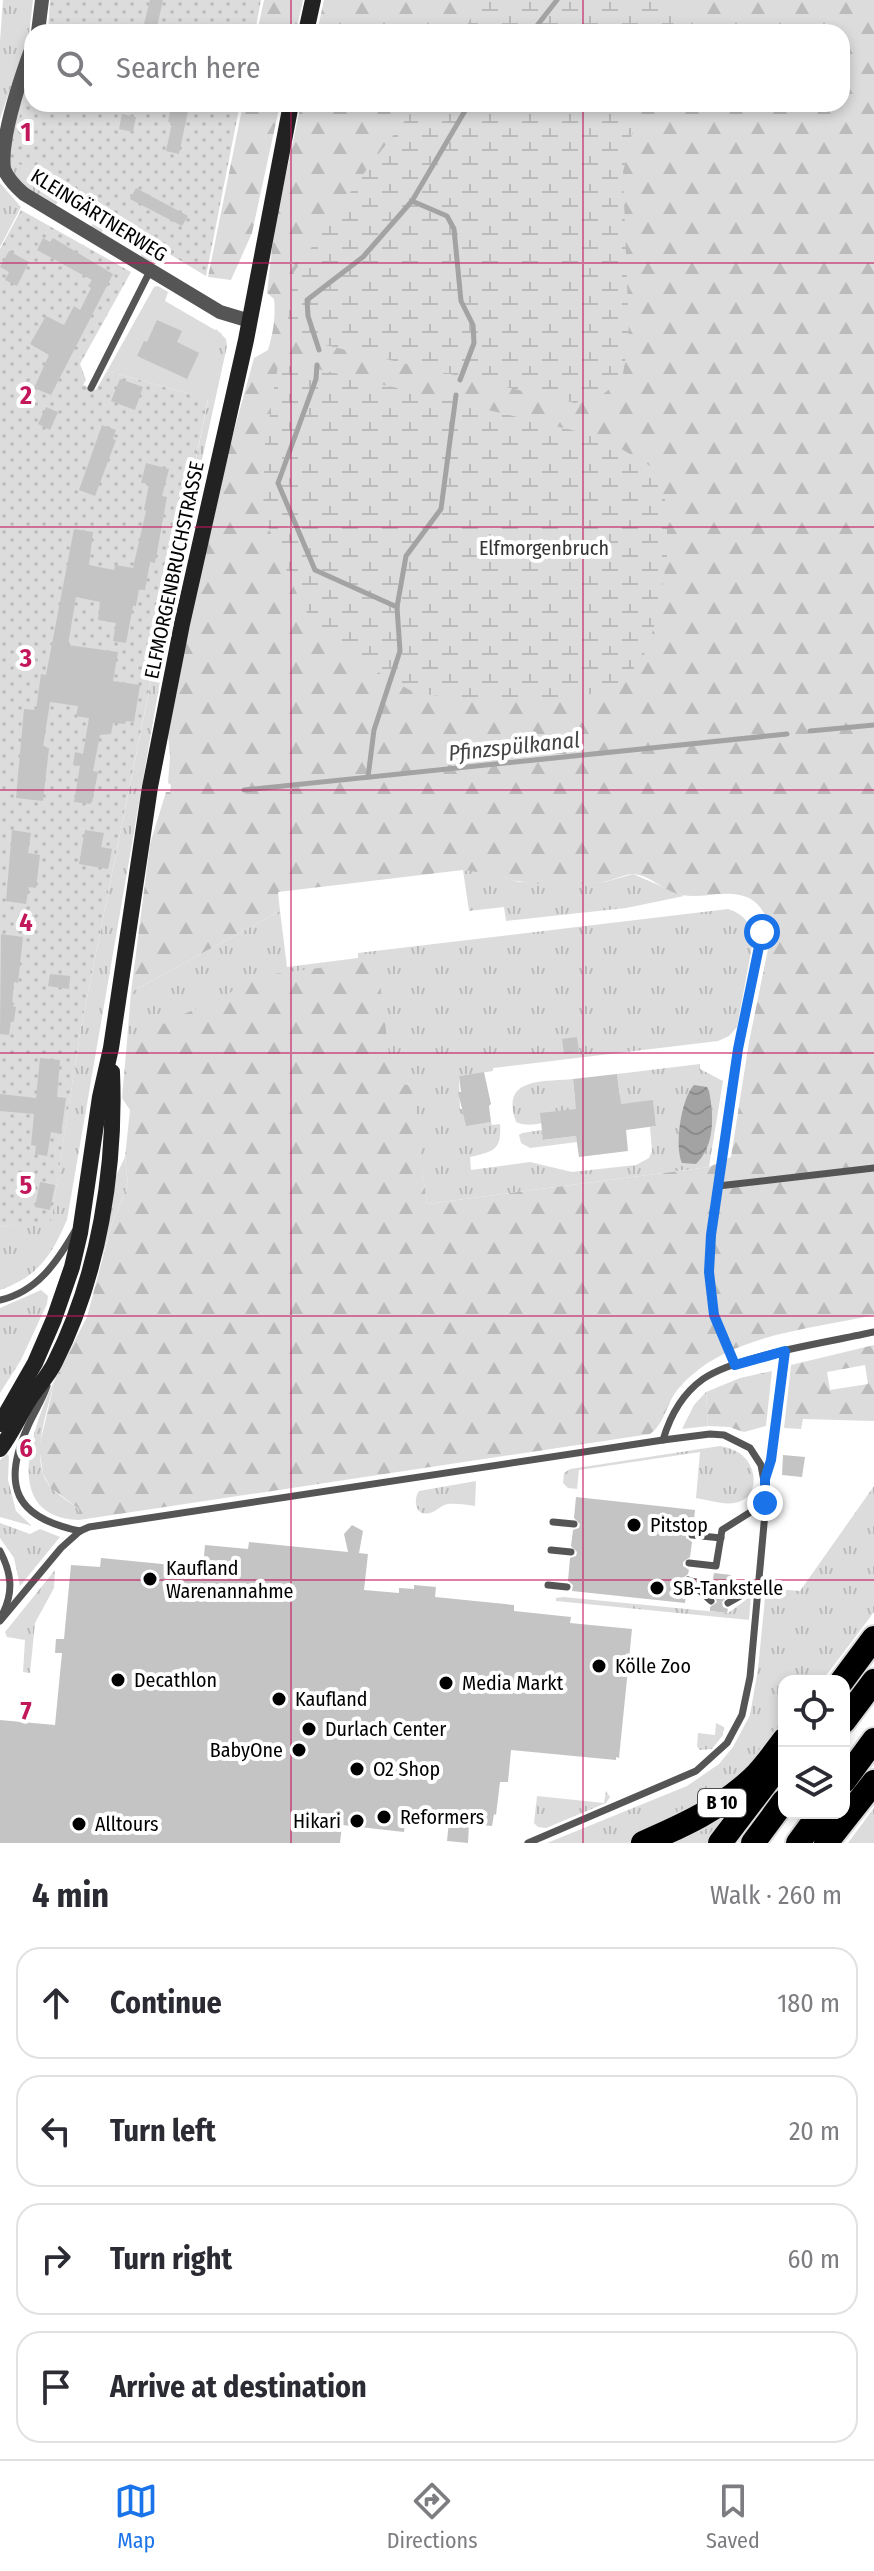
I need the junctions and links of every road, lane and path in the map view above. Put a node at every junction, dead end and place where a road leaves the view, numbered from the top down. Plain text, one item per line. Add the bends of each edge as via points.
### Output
1 (42, 0) edge
2 (313, 0) edge
3 (39, 24) edge
4 (308, 24) edge
5 (24, 69) edge
6 (289, 112) edge
7 (150, 271) junction
8 (250, 321) junction
9 (91, 388) dead end
10 (762, 932) dead end
11 (111, 1048) junction
12 (874, 1168) edge
13 (718, 1186) junction
14 (82, 1219) junction
15 (0, 1300) edge
16 (874, 1332) edge
17 (785, 1351) junction
18 (54, 1365) junction
19 (735, 1365) junction
20 (0, 1424) edge
21 (663, 1440) junction
22 (0, 1449) edge
23 (765, 1479) junction
24 (765, 1503) junction
25 (553, 1522) dead end
26 (574, 1524) dead end
27 (80, 1531) junction
28 (692, 1535) dead end
29 (721, 1538) junction
30 (551, 1550) dead end
31 (0, 1551) edge
32 (571, 1552) dead end
33 (689, 1563) dead end
34 (548, 1585) dead end
35 (713, 1585) dead end
36 (567, 1587) dead end
37 (730, 1587) dead end
38 (755, 1590) junction
39 (711, 1601) dead end
40 (728, 1603) dead end
41 (0, 1620) edge
42 (874, 1638) edge
43 (846, 1675) edge
44 (874, 1681) edge
45 (850, 1713) edge
46 (874, 1740) edge
47 (778, 1747) edge
48 (778, 1767) edge
49 (850, 1773) edge
50 (874, 1782) edge
51 (778, 1809) edge
52 (816, 1819) edge
53 (528, 1843) edge
54 (643, 1843) edge
55 (720, 1843) edge
56 (753, 1843) edge
57 (798, 1843) edge
58 (826, 1843) edge

1 - 3 street
2 - 4 main road
5 - 7 street, KLEINGÄRTNERWEG via 3,137 4,171 24,194
6 - 8 main road, ELFMORGENBRUCHSTRASSE
7 - 8 street, KLEINGÄRTNERWEG via 220,312
7 - 9 lane
8 - 11 main road, ELFMORGENBRUCHSTRASSE via 150,787
10 - 13 lane
11 - 14 main road, ELFMORGENBRUCHSTRASSE
11 - 18 main road, ELFMORGENBRUCHSTRASSE via 114,1103 100,1225 83,1291
12 - 13 lane
13 - 19 lane via 710,1294
14 - 15 lane via 46,1275 27,1290
14 - 20 main road, ELFMORGENBRUCHSTRASSE via 54,1319
16 - 17 lane
17 - 19 lane
17 - 23 lane
18 - 22 main road, ELFMORGENBRUCHSTRASSE
18 - 27 lane via 21,1443 14,1477 29,1511
19 - 21 lane via 692,1388 673,1412
21 - 23 lane via 710,1434 735,1439 755,1454
21 - 27 lane
23 - 24 lane
24 - 29 lane via 722,1530
24 - 38 lane
25 - 26 lane
27 - 41 lane
28 - 29 lane
29 - 33 lane via 716,1566
30 - 32 lane
31 - 41 lane via 11,1589
34 - 36 lane
35 - 39 lane via 688,1580
37 - 38 lane
38 - 40 lane
38 - 53 lane via 750,1677 742,1715 727,1743 685,1777
42 - 43 highway
44 - 45 highway
46 - 49 highway
47 - 54 highway, B 10 via 754,1778 710,1811
48 - 55 highway
50 - 58 highway
51 - 56 highway
52 - 57 highway

